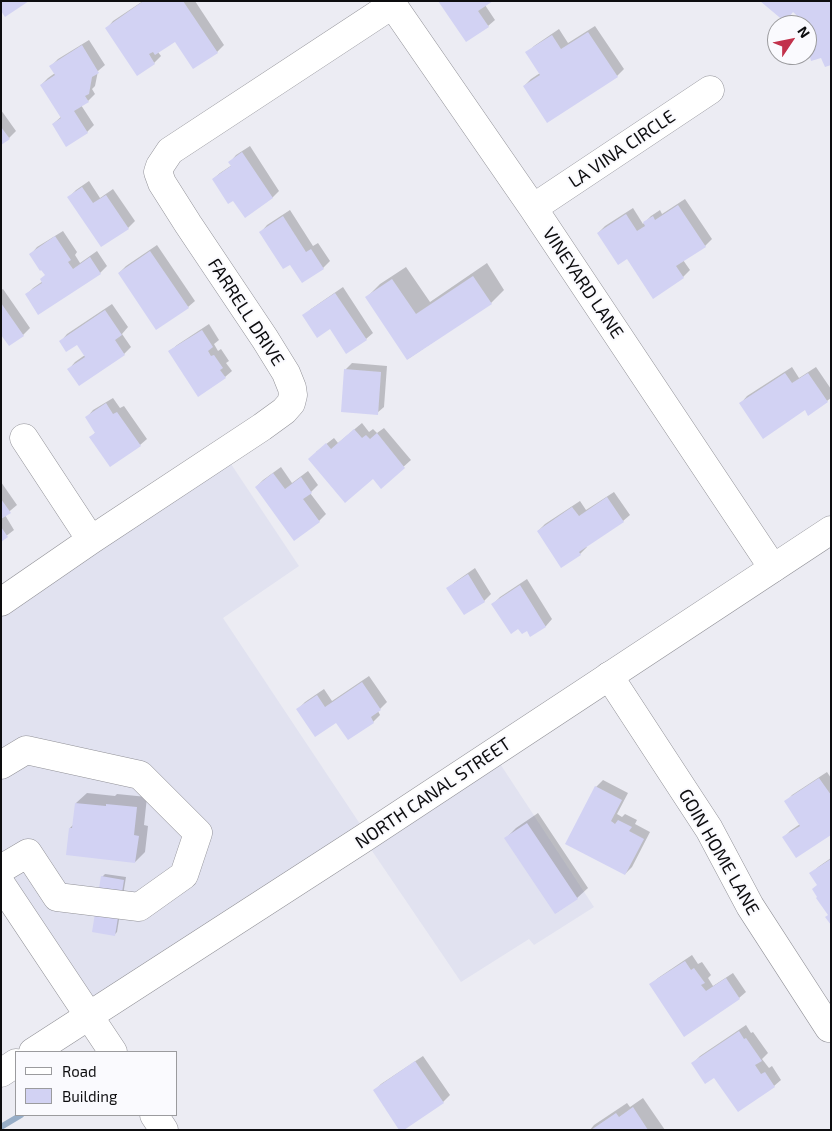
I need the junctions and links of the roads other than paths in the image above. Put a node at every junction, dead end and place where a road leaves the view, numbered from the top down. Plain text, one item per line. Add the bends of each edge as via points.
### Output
1 (391, 3) edge
2 (710, 90) dead end
3 (533, 208) junction
4 (24, 438) dead end
5 (831, 530) edge
6 (92, 540) junction
7 (773, 568) junction
8 (1, 602) edge
9 (609, 676) junction
10 (1, 765) edge
11 (1, 869) edge
12 (1, 884) edge
13 (90, 1016) junction
14 (829, 1028) dead end
15 (35, 1051) edge
16 (112, 1051) edge
17 (15, 1064) edge
18 (1, 1073) edge
19 (155, 1116) edge
20 (164, 1130) edge

1 - 3 street, VINEYARD LANE
1 - 6 street, FARRELL DRIVE via 170,151 160,166 158,172 162,183 286,373 293,395 284,411
2 - 3 street, LA VINA CIRCLE
3 - 7 street, VINEYARD LANE
4 - 6 street
5 - 7 street, NORTH CANAL STREET
6 - 8 street, FARRELL DRIVE
7 - 9 street, NORTH CANAL STREET
9 - 13 street, NORTH CANAL STREET
9 - 14 street, GOIN HOME LANE via 709,829 750,906
10 - 11 street via 26,750 140,775 198,833 184,875 140,907 57,896 28,853
12 - 13 street
13 - 15 street, NORTH CANAL STREET
13 - 16 street
17 - 18 street
19 - 20 street

